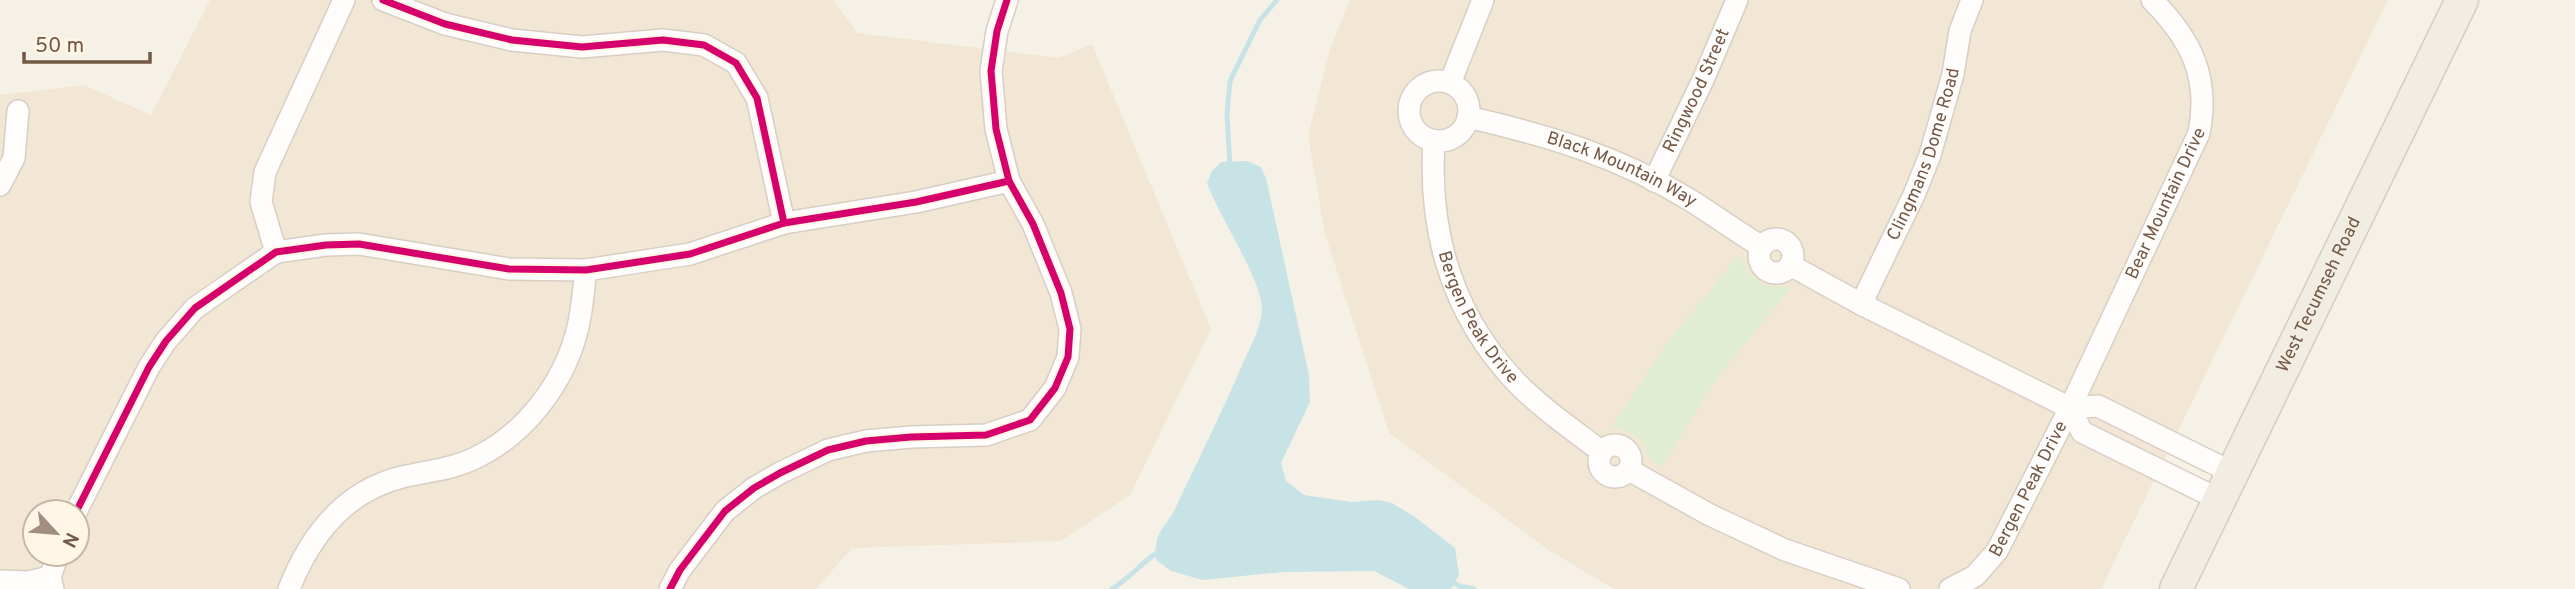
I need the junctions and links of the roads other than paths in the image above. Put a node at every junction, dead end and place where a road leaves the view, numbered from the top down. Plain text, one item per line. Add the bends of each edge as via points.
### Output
1 (344, 0) edge
2 (383, 0) edge
3 (1007, 0) edge
4 (1483, 0) edge
5 (1737, 0) edge
6 (1972, 0) edge
7 (2152, 0) edge
8 (2462, 0) edge
9 (1450, 82) junction
10 (18, 111) dead end
11 (1468, 117) junction
12 (1434, 141) junction
13 (1009, 181) junction
14 (1654, 181) junction
15 (0, 185) edge
16 (784, 223) junction
17 (276, 252) junction
18 (586, 270) junction
19 (1861, 304) junction
20 (2070, 408) junction
21 (2226, 486) junction
22 (83, 498) edge
23 (0, 582) edge
24 (51, 583) edge
25 (289, 589) edge
26 (670, 589) edge
27 (1899, 589) edge
28 (1950, 589) edge
29 (2176, 589) edge

1 - 17 street via 265,172 261,202
2 - 16 street via 445,24 512,40 582,47 663,40 704,44 736,63 757,98
3 - 13 street via 991,71 996,129
4 - 9 street
5 - 14 street, Ringwood Street
6 - 19 street, Clingmans Dome Road via 1930,155
7 - 20 street, Bear Mountain Drive via 2180,29 2196,63 2202,117 2199,133
8 - 21 main road, West Tecumseh Road
9 - 11 street via 1466,99
9 - 12 street via 1427,83 1409,104 1416,131
10 - 15 street via 14,158
11 - 12 street via 1452,138
11 - 14 street, Black Mountain Way via 1587,149
12 - 27 street, Bergen Peak Drive via 1436,217 1449,270 1464,311 1515,380 1602,452 1610,445 1623,446 1632,460 1629,470 1710,515 1795,554
13 - 16 street via 927,200
13 - 26 street via 1033,225 1070,329 1068,357 1055,388 1030,420 986,435 866,441 828,450 754,488 725,511
14 - 19 street, Black Mountain Way via 1762,247 1771,240 1785,241 1793,252 1790,265
16 - 18 street via 690,254
17 - 18 street via 359,244 509,269
17 - 22 street via 195,308 166,341
18 - 25 street via 575,339 550,393 516,430 480,456 357,495 327,521
19 - 20 street, Black Mountain Way
20 - 21 street, Black Mountain Way via 2098,406
20 - 21 street, Black Mountain Way via 2082,432
20 - 28 street, Bergen Peak Drive via 1997,551 1975,576
21 - 29 main road, West Tecumseh Road
23 - 24 street

